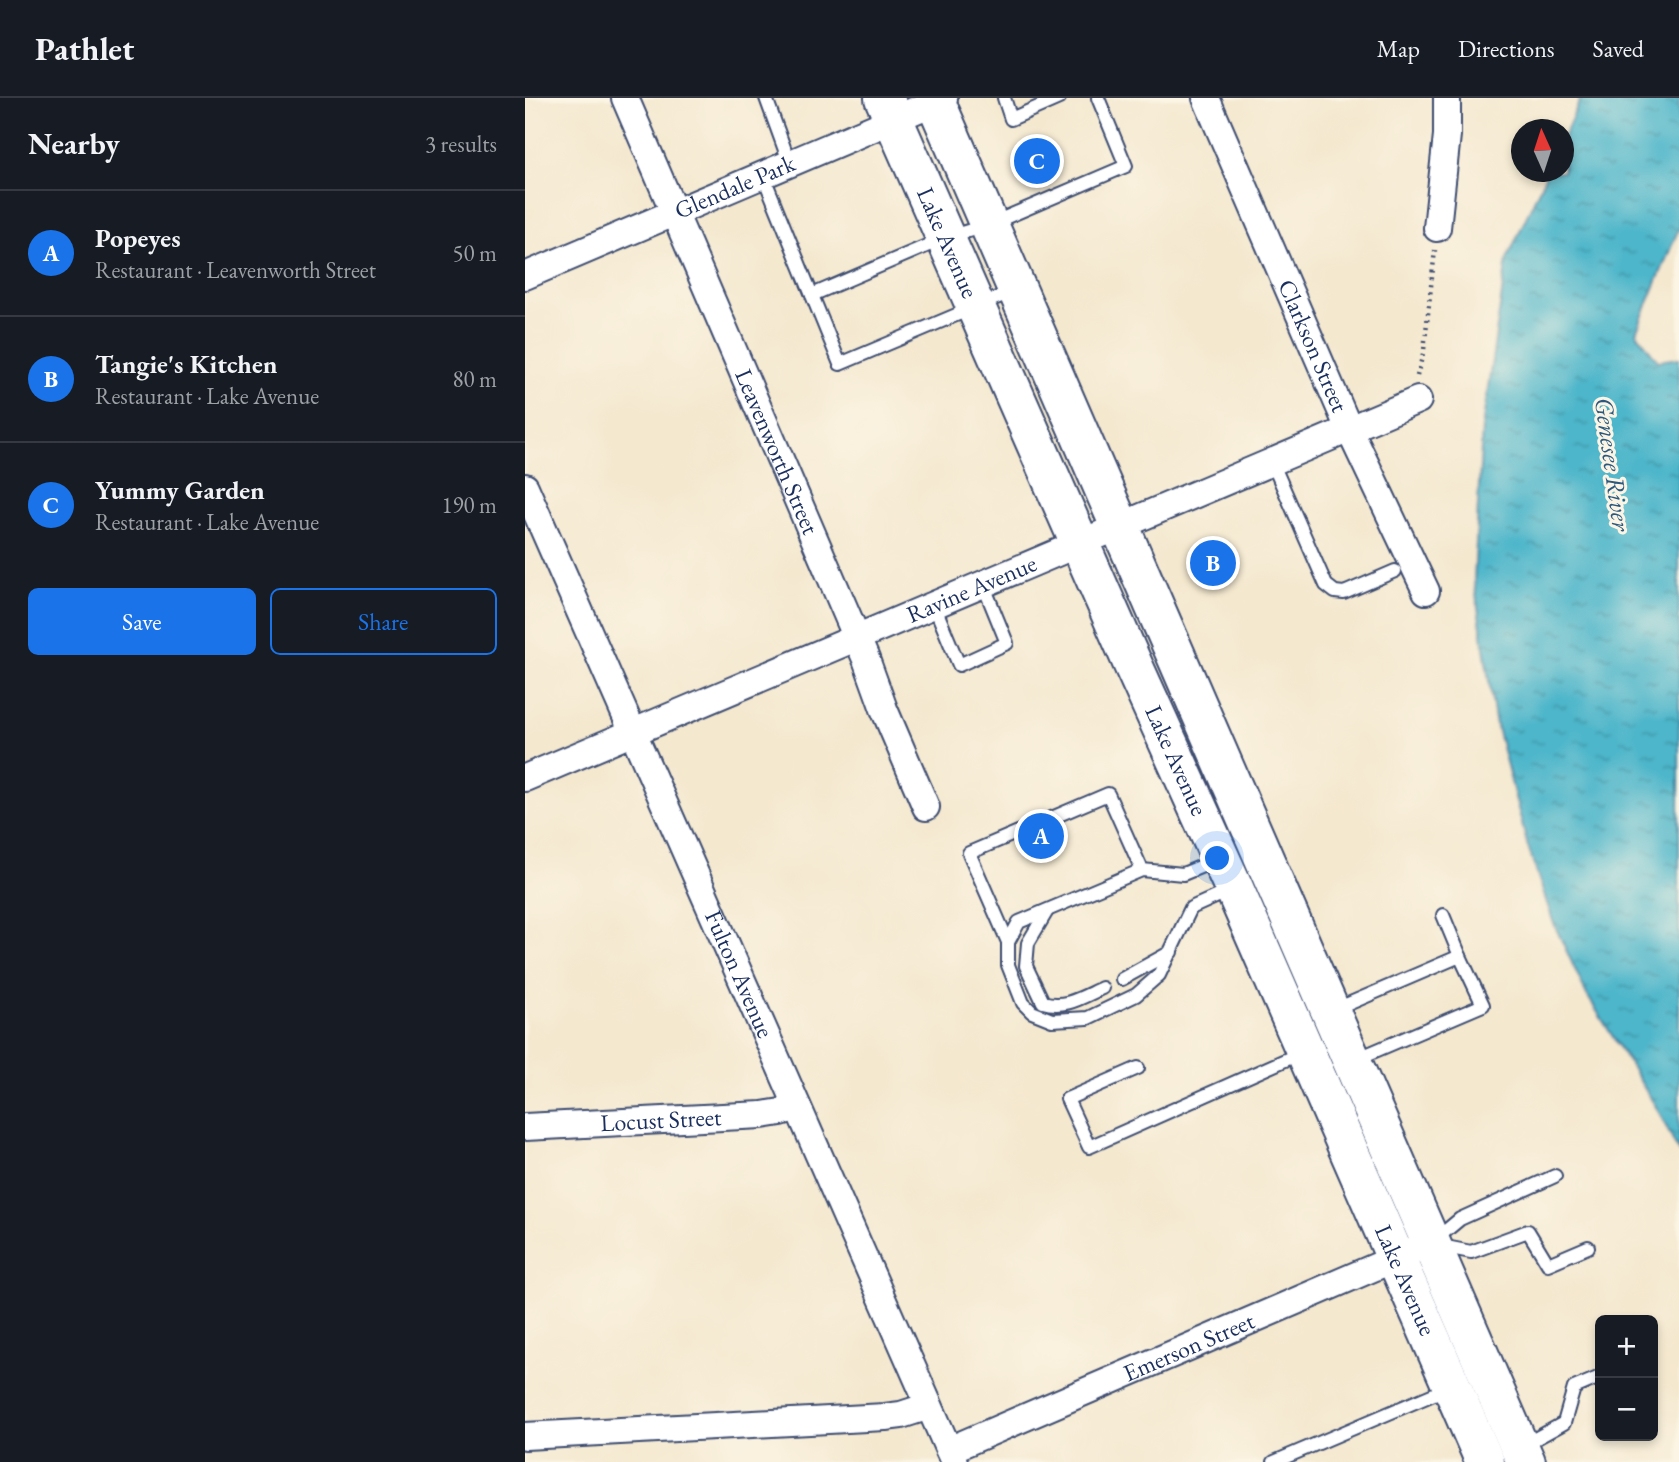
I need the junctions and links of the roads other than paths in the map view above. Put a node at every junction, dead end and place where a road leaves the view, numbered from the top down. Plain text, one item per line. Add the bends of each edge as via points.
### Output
1 (625, 98) edge
2 (766, 98) edge
3 (1004, 98) edge
4 (1059, 98) edge
5 (1098, 98) edge
6 (1206, 98) edge
7 (1447, 98) edge
8 (938, 99) edge
9 (889, 109) edge
10 (790, 164) junction
11 (763, 175) junction
12 (673, 213) junction
13 (988, 225) junction
14 (945, 238) junction
15 (1436, 239) road end
16 (525, 276) edge
17 (1017, 289) junction
18 (812, 295) junction
19 (976, 307) junction
20 (1418, 400) road end
21 (1349, 429) junction
22 (1272, 462) junction
23 (525, 487) edge
24 (1121, 526) junction
25 (1079, 543) junction
26 (1395, 571) dead end
27 (983, 584) junction
28 (1426, 591) dead end
29 (934, 605) junction
30 (857, 637) junction
31 (633, 732) junction
32 (525, 778) edge
33 (926, 807) dead end
34 (1245, 866) junction
35 (1142, 870) junction
36 (1047, 910) junction
37 (1443, 915) dead end
38 (1007, 942) junction
39 (1172, 952) junction
40 (1460, 956) junction
41 (1122, 979) dead end
42 (1102, 988) dead end
43 (1323, 1043) junction
44 (1138, 1068) dead end
45 (797, 1107) junction
46 (525, 1127) edge
47 (1555, 1176) dead end
48 (1588, 1247) dead end
49 (1413, 1251) junction
50 (1598, 1378) edge
51 (1452, 1387) junction
52 (929, 1406) junction
53 (525, 1436) edge
54 (951, 1456) edge
55 (1507, 1456) edge
56 (1274, 1462) edge

1 - 12 street, Leavenworth Street
2 - 10 lane
3 - 4 lane via 1011,119
5 - 13 lane via 1126,166
6 - 21 street, Clarkson Street
7 - 15 street
8 - 9 street, Glendale Park
8 - 13 main road, Lake Avenue
9 - 10 street, Glendale Park
9 - 14 main road, Lake Avenue
10 - 11 street, Glendale Park
11 - 12 street, Glendale Park
11 - 18 lane
12 - 16 street, Glendale Park
12 - 30 street, Leavenworth Street
13 - 14 lane
13 - 17 main road, Lake Avenue
14 - 18 lane
14 - 19 main road, Lake Avenue
17 - 19 lane
17 - 24 main road, Lake Avenue
18 - 19 lane via 840,364
19 - 25 main road, Lake Avenue
20 - 21 street, Ravine Avenue
21 - 22 street, Ravine Avenue
21 - 28 street, Clarkson Street
22 - 24 street, Ravine Avenue
22 - 26 lane via 1326,585 1344,593
23 - 31 street, Fulton Avenue
24 - 25 street, Ravine Avenue
24 - 34 main road, Lake Avenue
25 - 27 street, Ravine Avenue
25 - 34 main road, Lake Avenue
27 - 29 street, Ravine Avenue
27 - 29 lane via 1007,643 959,665
29 - 30 street, Ravine Avenue
30 - 31 street, Ravine Avenue
30 - 33 street, Leavenworth Street
31 - 32 street, Ravine Avenue
31 - 45 street, Fulton Avenue
34 - 35 lane via 1183,874
34 - 39 lane via 1191,908
34 - 43 main road, Lake Avenue
35 - 36 lane
35 - 38 lane via 1108,794 969,853
36 - 38 lane via 1019,922
36 - 42 lane via 1028,943 1026,966 1044,1002 1056,1006
37 - 40 lane
38 - 39 lane via 1008,964 1023,1003 1052,1020 1088,1018 1136,995 1159,975
39 - 41 lane
40 - 43 lane
40 - 43 lane via 1483,1005
43 - 44 lane via 1089,1147 1067,1099
43 - 49 main road, Lake Avenue
45 - 46 street, Locust Street via 762,1115
45 - 52 street, Fulton Avenue
47 - 49 lane via 1460,1219
48 - 49 lane via 1548,1264 1528,1231 1471,1252
49 - 51 main road, Lake Avenue
49 - 54 street, Emerson Street
49 - 55 main road, Lake Avenue
50 - 55 lane via 1574,1388 1564,1423
51 - 55 main road, Lake Avenue
51 - 56 lane
52 - 53 street via 885,1418
52 - 54 street, Fulton Avenue

